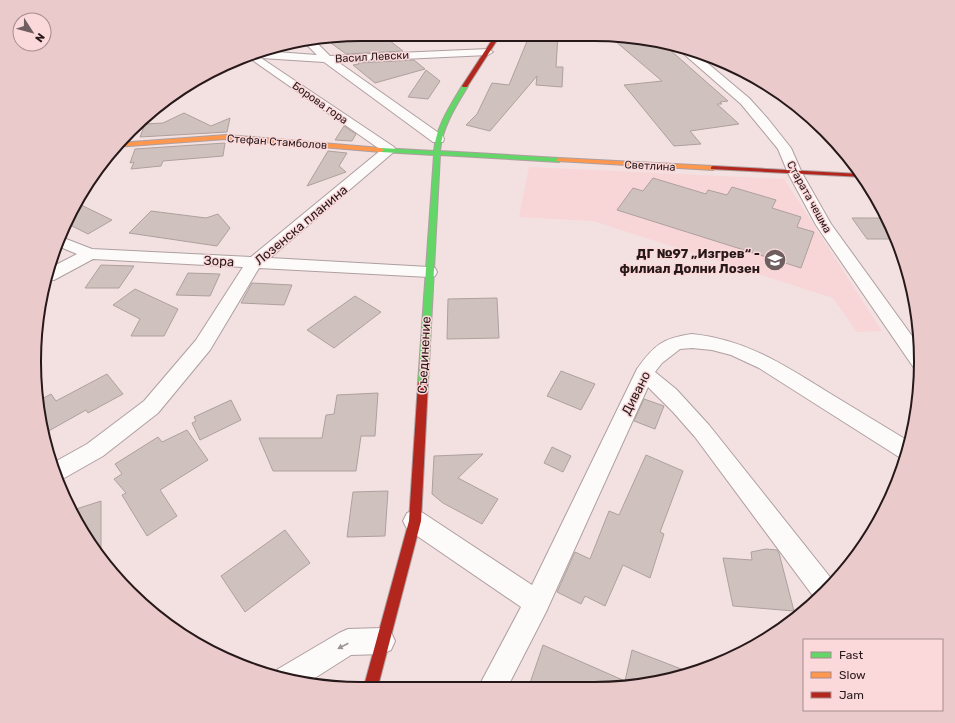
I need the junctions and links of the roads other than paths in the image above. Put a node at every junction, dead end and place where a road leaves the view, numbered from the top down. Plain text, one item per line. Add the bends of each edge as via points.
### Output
1 (495, 41) edge
2 (313, 45) edge
3 (488, 52) junction
4 (269, 55) edge
5 (694, 57) edge
6 (256, 59) edge
7 (327, 59) junction
8 (438, 139) junction
9 (126, 144) edge
10 (389, 150) junction
11 (437, 154) junction
12 (795, 173) junction
13 (855, 176) edge
14 (64, 243) edge
15 (90, 254) junction
16 (254, 263) junction
17 (429, 272) junction
18 (54, 273) edge
19 (914, 352) edge
20 (644, 374) junction
21 (902, 448) edge
22 (60, 470) edge
23 (414, 521) junction
24 (822, 586) edge
25 (537, 602) junction
26 (382, 642) junction
27 (295, 675) edge
28 (371, 682) edge
29 (495, 682) edge

1 - 3 street, Съединение
2 - 7 street
3 - 7 street, Васил Левски
3 - 8 street, Съединение via 462,90 444,122
4 - 7 street, Васил Левски
5 - 12 street, Старата чешма via 745,101 764,122 784,148
6 - 10 street, Борова гора
7 - 8 street
8 - 11 street, Съединение
9 - 10 street, Стефан Стамболов via 226,137
10 - 11 street, Стефан Стамболов
10 - 16 street, Лозенска планина
11 - 12 street, Светлина
11 - 17 street, Съединение
12 - 13 street, Светлина
12 - 19 street, Старата чешма via 824,226
14 - 15 street, Зора
15 - 16 street, Зора
15 - 18 street
16 - 17 street, Зора
16 - 22 street, Лозенска планина via 203,345 150,407 95,450
17 - 23 street, Съединение
20 - 21 street, Дивано via 655,358 675,343 692,341 737,350 766,363
20 - 24 street via 659,384 720,454
20 - 25 street, Дивано
23 - 25 street
23 - 26 street, Съединение
25 - 29 street, Дивано
26 -> 27 street via 348,642
26 - 28 street, Съединение

